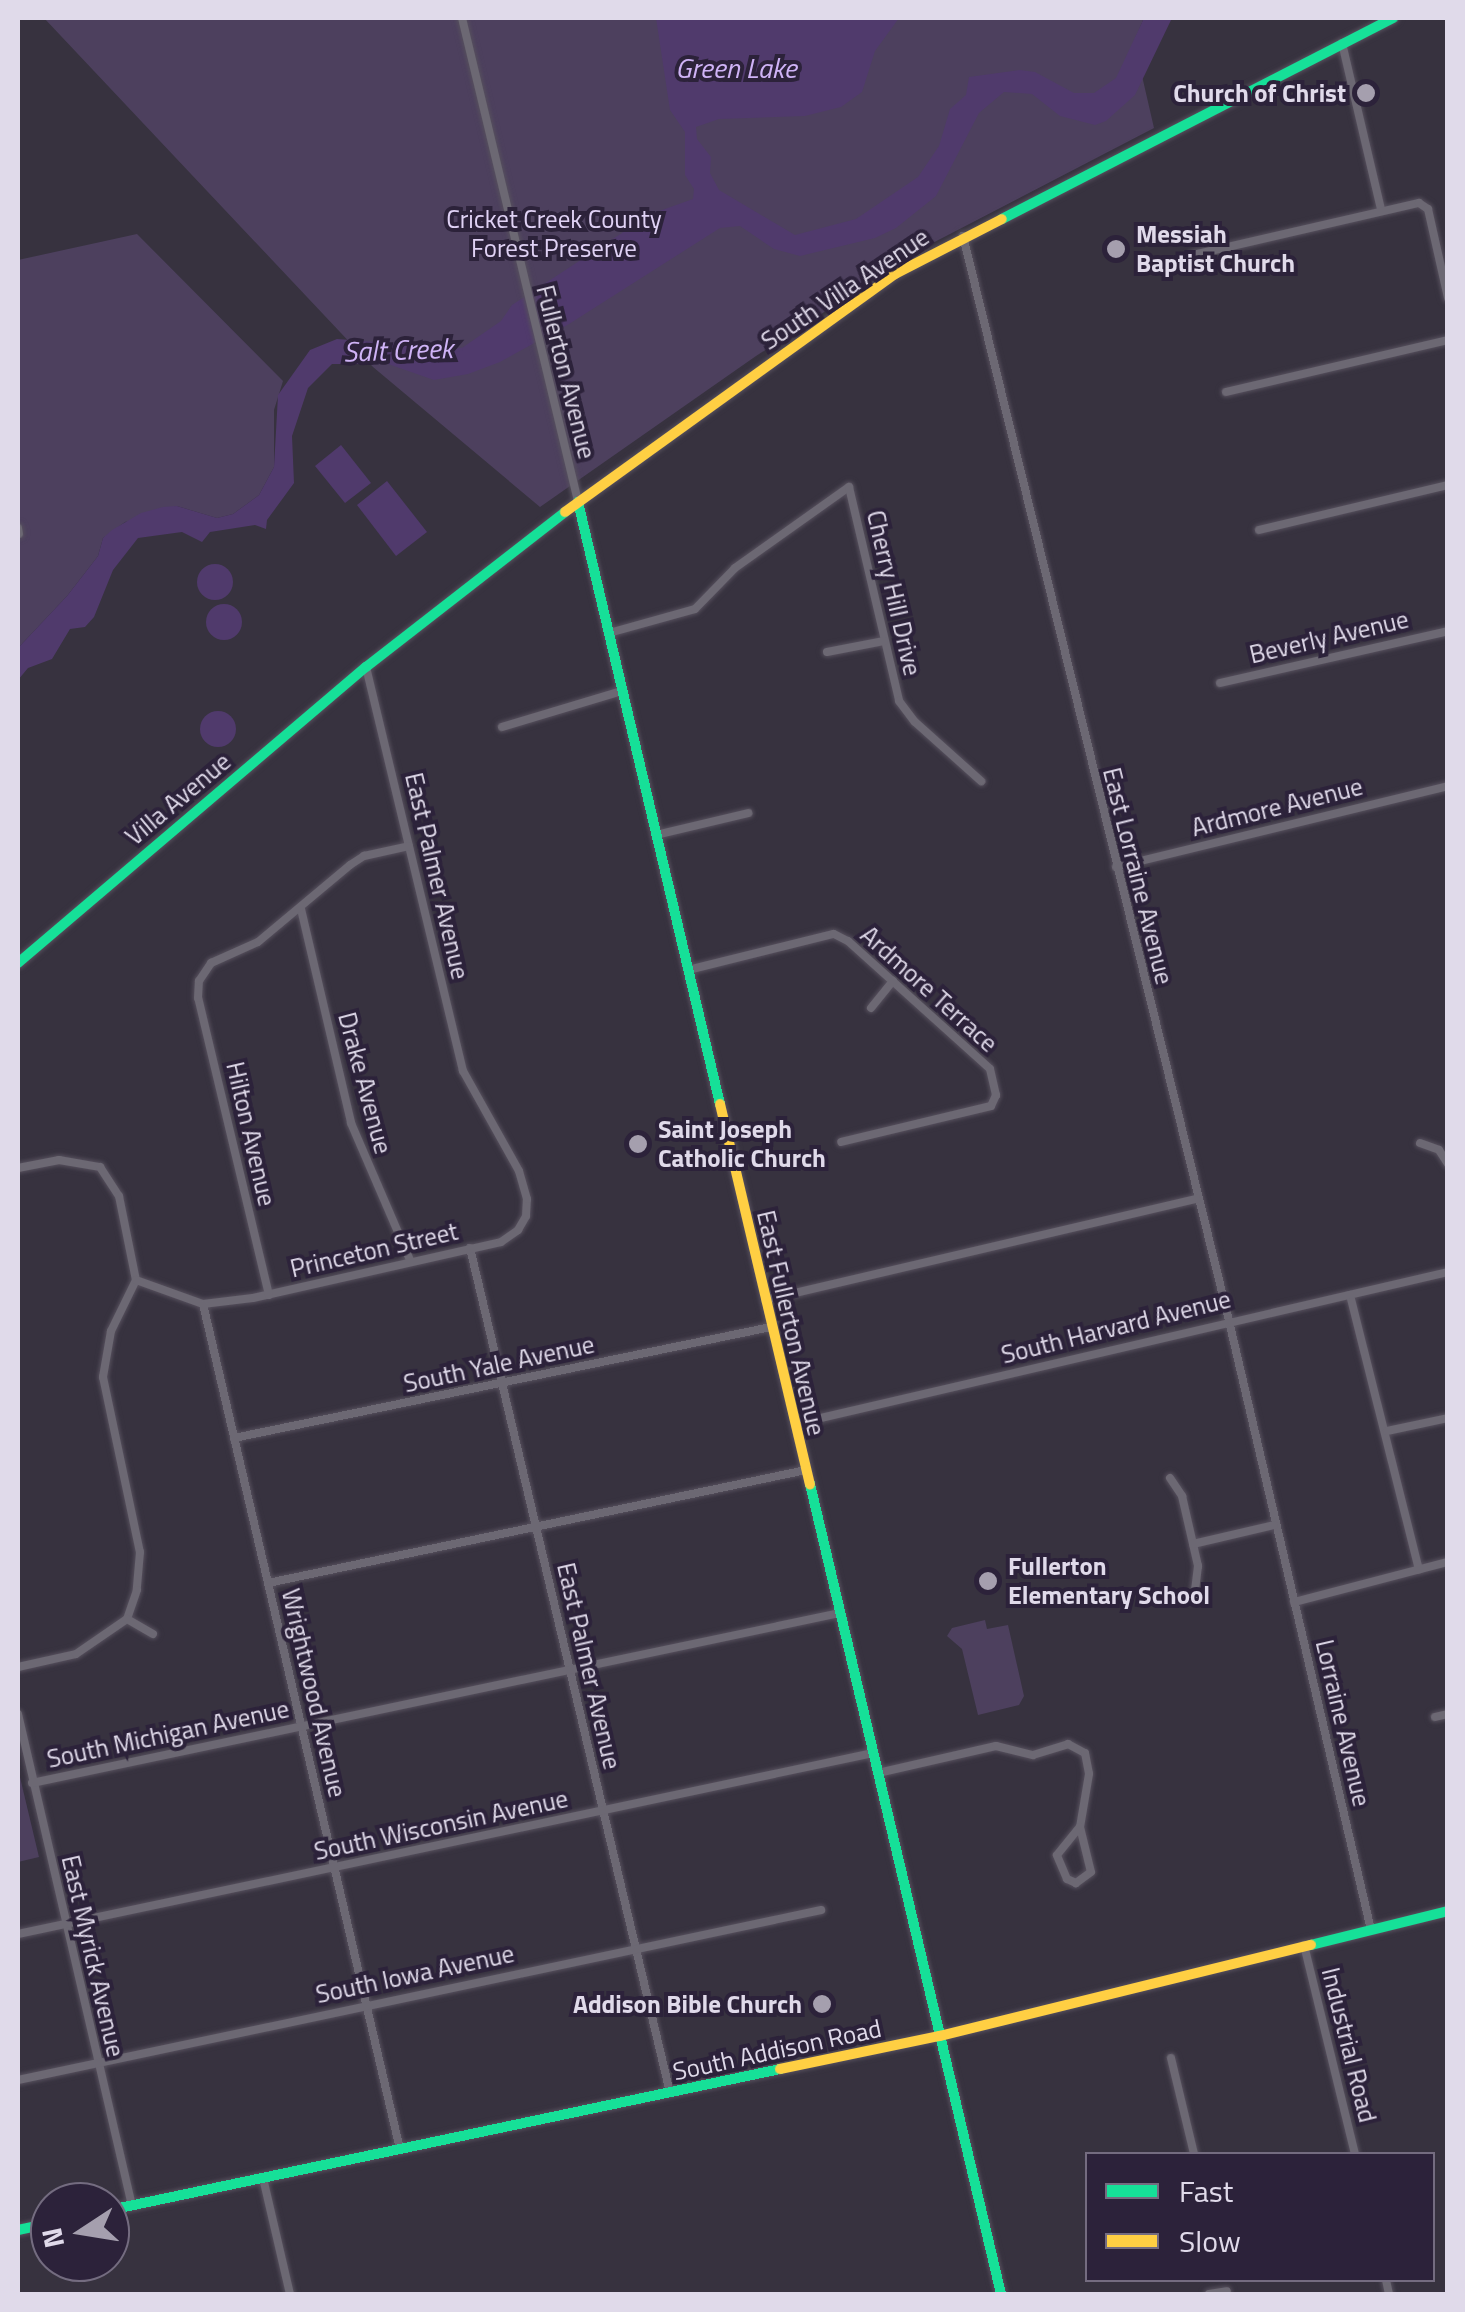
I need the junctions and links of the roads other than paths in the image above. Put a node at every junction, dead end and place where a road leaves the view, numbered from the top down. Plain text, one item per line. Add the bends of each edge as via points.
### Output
1 (462, 18) edge
2 (1393, 18) edge
3 (1342, 43) junction
4 (1381, 209) junction
5 (963, 236) junction
6 (1194, 255) dead end
7 (1448, 298) edge
8 (1448, 340) edge
9 (1226, 392) dead end
10 (1448, 485) edge
11 (578, 502) junction
12 (1259, 530) dead end
13 (1448, 630) edge
14 (609, 632) junction
15 (884, 641) junction
16 (827, 652) dead end
17 (366, 668) junction
18 (1220, 683) dead end
19 (622, 691) junction
20 (502, 727) dead end
21 (981, 781) dead end
22 (1448, 786) edge
23 (748, 813) dead end
24 (656, 836) junction
25 (409, 846) junction
26 (1116, 868) junction
27 (301, 909) junction
28 (18, 963) edge
29 (688, 970) junction
30 (893, 981) junction
31 (871, 1008) dead end
32 (1445, 1140) dead end
33 (841, 1142) dead end
34 (1420, 1143) dead end
35 (1439, 1150) junction
36 (1448, 1164) edge
37 (18, 1168) edge
38 (527, 1198) joint
39 (1196, 1199) junction
40 (470, 1248) junction
41 (410, 1260) junction
42 (1448, 1272) edge
43 (136, 1280) junction
44 (269, 1295) junction
45 (1350, 1296) junction
46 (765, 1300) junction
47 (203, 1304) junction
48 (1228, 1321) junction
49 (772, 1328) junction
50 (502, 1384) junction
51 (1448, 1418) edge
52 (795, 1424) junction
53 (1386, 1431) junction
54 (234, 1438) junction
55 (806, 1470) junction
56 (1170, 1478) dead end
57 (1274, 1525) junction
58 (535, 1528) junction
59 (1193, 1544) junction
60 (1448, 1562) edge
61 (1419, 1568) junction
62 (268, 1583) junction
63 (1194, 1599) dead end
64 (1294, 1602) junction
65 (840, 1613) junction
66 (127, 1618) junction
67 (153, 1634) dead end
68 (18, 1667) edge
69 (569, 1670) junction
70 (18, 1714) edge
71 (1448, 1714) edge
72 (1435, 1717) dead end
73 (301, 1726) junction
74 (872, 1752) junction
75 (878, 1773) junction
76 (32, 1784) junction
77 (602, 1812) junction
78 (1080, 1827) junction
79 (334, 1867) junction
80 (821, 1910) dead end
81 (1448, 1911) edge
82 (64, 1924) junction
83 (1371, 1930) junction
84 (18, 1934) edge
85 (1304, 1945) junction
86 (634, 1950) junction
87 (366, 2004) junction
88 (940, 2036) junction
89 (1172, 2058) dead end
90 (98, 2063) junction
91 (18, 2080) edge
92 (670, 2093) junction
93 (400, 2149) junction
94 (1194, 2152) edge
95 (1355, 2152) edge
96 (262, 2178) junction
97 (132, 2206) joint
98 (1227, 2292) edge
99 (290, 2294) edge
100 (1002, 2294) edge
101 (1209, 2294) edge

1 - 11 street, Fullerton Avenue
2 - 3 street, South Villa Avenue
3 - 4 street
3 - 5 street, South Villa Avenue
4 - 6 street
4 - 7 street via 1419,203 1428,210
5 - 11 street, South Villa Avenue via 895,274
5 - 26 street, East Lorraine Avenue
8 - 9 street
10 - 12 street
11 - 14 street, East Fullerton Avenue
11 - 17 street, South Villa Avenue
13 - 18 street, Beverly Avenue
14 - 15 street, Cherry Hill Drive via 695,609 736,568 849,487
14 - 19 street, East Fullerton Avenue
15 - 16 street
15 - 21 street, Cherry Hill Drive via 899,701
17 - 25 street, East Palmer Avenue
17 - 28 street, Villa Avenue
19 - 20 street
19 - 24 street, East Fullerton Avenue
22 - 26 street, Ardmore Avenue
23 - 24 street
24 - 29 street, East Fullerton Avenue
25 - 27 street via 364,856
25 - 38 street, East Palmer Avenue via 463,1071
26 - 39 street, East Lorraine Avenue
27 - 41 street, Drake Avenue via 351,1123
27 - 44 street, Hilton Avenue via 258,942 210,964 199,982
29 - 30 street, Ardmore Terrace via 834,934
29 - 46 street, East Fullerton Avenue
30 - 31 street
30 - 33 street, Ardmore Terrace via 990,1069 996,1102
32 - 35 street
34 - 35 street
35 - 36 street
37 - 43 street via 75,1160 100,1167 119,1196
38 - 40 street, Princeton Street via 526,1216 512,1237
39 - 46 street
39 - 48 street, East Lorraine Avenue
40 - 41 street, Princeton Street
40 - 50 street, East Palmer Avenue
41 - 44 street, Princeton Street
42 - 45 street, South Harvard Avenue
43 - 47 street
43 - 66 street via 111,1331 103,1377 140,1552
44 - 47 street, Princeton Street
45 - 48 street, South Harvard Avenue
45 - 53 street
46 - 49 street, East Fullerton Avenue
47 - 54 street, Wrightwood Avenue
48 - 52 street, South Harvard Avenue
48 - 57 street, East Lorraine Avenue
49 - 50 street, South Yale Avenue
49 - 52 street, East Fullerton Avenue
50 - 54 street, South Yale Avenue
50 - 58 street, East Palmer Avenue
51 - 53 street
52 - 55 street, East Fullerton Avenue
53 - 61 street
54 - 62 street, Wrightwood Avenue
55 - 58 street
55 - 65 street, East Fullerton Avenue
56 - 59 street via 1182,1496
57 - 59 street
57 - 64 street, Lorraine Avenue
58 - 62 street
58 - 69 street, East Palmer Avenue
59 - 63 street
60 - 61 street
61 - 64 street
62 - 73 street, Wrightwood Avenue
64 - 83 street, Lorraine Avenue
65 - 69 street, South Michigan Avenue
65 - 74 street, East Fullerton Avenue
66 - 67 street
66 - 68 street via 76,1654
69 - 73 street, South Michigan Avenue
69 - 77 street, East Palmer Avenue
70 - 76 street, East Myrick Avenue
71 - 72 street
73 - 76 street, South Michigan Avenue
73 - 79 street, Wrightwood Avenue
74 - 75 street, East Fullerton Avenue
74 - 77 street, South Wisconsin Avenue
75 - 78 street via 996,1746 1033,1755 1068,1744 1085,1753 1089,1774
75 - 88 street, East Fullerton Avenue
76 - 82 street, East Myrick Avenue
77 - 79 street, South Wisconsin Avenue
77 - 86 street, East Palmer Avenue
78 - 78 street via 1092,1872 1076,1883 1066,1879 1057,1855
79 - 82 street, South Wisconsin Avenue
79 - 87 street, Wrightwood Avenue
80 - 86 street, South Iowa Avenue
81 - 83 street, South Addison Road
82 - 84 street, South Wisconsin Avenue
82 - 90 street, East Myrick Avenue
83 - 85 street, South Addison Road
85 - 88 street, South Addison Road
85 - 95 street, Industrial Road
86 - 87 street, South Iowa Avenue
86 - 92 street, East Palmer Avenue
87 - 90 street, South Iowa Avenue
87 - 93 street, Wrightwood Avenue
88 - 92 street, South Addison Road
88 - 100 street, East Fullerton Avenue
89 - 94 street
90 - 91 street, South Iowa Avenue
90 - 97 street, East Myrick Avenue
92 - 93 street, South Addison Road
93 - 96 street, South Addison Road
96 - 97 street, South Addison Road
96 - 99 street
98 - 101 street

